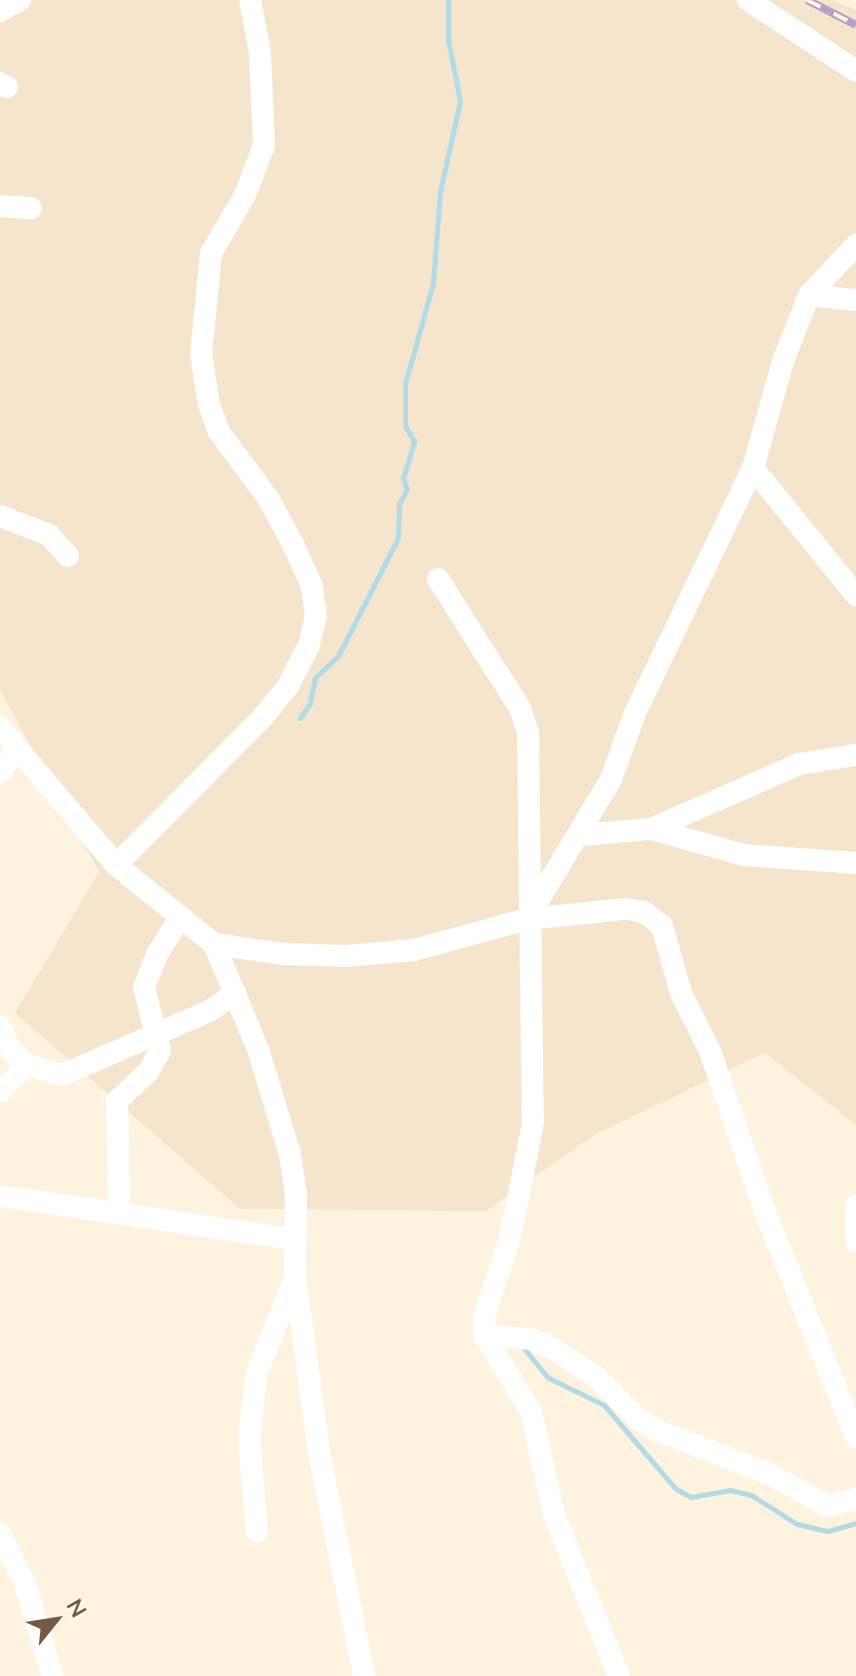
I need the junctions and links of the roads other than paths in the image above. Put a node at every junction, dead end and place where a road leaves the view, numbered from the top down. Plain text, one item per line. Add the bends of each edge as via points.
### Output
1 (20, 0) edge
2 (250, 0) edge
3 (748, 0) edge
4 (0, 11) edge
5 (856, 71) edge
6 (0, 206) edge
7 (31, 208) dead end
8 (856, 245) edge
9 (809, 295) junction
10 (856, 300) edge
11 (753, 468) junction
12 (0, 516) edge
13 (68, 556) dead end
14 (438, 579) dead end
15 (856, 595) edge
16 (0, 728) edge
17 (15, 752) junction
18 (856, 755) edge
19 (0, 772) edge
20 (651, 829) junction
21 (582, 835) junction
22 (856, 863) edge
23 (116, 865) junction
24 (180, 918) junction
25 (527, 919) junction
26 (214, 944) junction
27 (236, 993) junction
28 (0, 1027) edge
29 (155, 1032) junction
30 (27, 1065) junction
31 (0, 1092) edge
32 (0, 1196) edge
33 (856, 1205) edge
34 (119, 1213) junction
35 (292, 1239) junction
36 (856, 1241) edge
37 (295, 1278) junction
38 (484, 1335) junction
39 (856, 1437) edge
40 (856, 1499) edge
41 (257, 1532) dead end
42 (0, 1534) edge
43 (52, 1676) edge
44 (364, 1676) edge
45 (619, 1676) edge

1 - 4 street
2 - 23 street via 260,53 264,145 245,195 211,253 201,354 219,432 268,498 294,546 311,584 316,614 309,645 288,686
3 - 5 street
6 - 7 street
8 - 9 street
9 - 10 street
9 - 11 street via 783,361
11 - 15 street
11 - 21 street
12 - 13 street via 49,535
14 - 25 street via 520,708 528,732
16 - 17 street
17 - 19 street
17 - 23 street
18 - 20 street via 799,764
20 - 21 street
20 - 22 street via 744,855
21 - 25 street
23 - 24 street
24 - 26 street
24 - 29 street via 144,987
25 - 26 street via 414,950 345,956
25 - 38 street via 535,1037 533,1123 522,1191 484,1317
25 - 39 street via 626,909 644,912 662,926 681,993 710,1051 761,1200
26 - 27 street
27 - 29 street via 209,1011
27 - 35 street via 290,1154 296,1194
28 - 30 street via 12,1052
29 - 30 street via 73,1073
29 - 34 street via 160,1050 155,1062 117,1101
30 - 31 street
32 - 34 street
33 - 36 street
34 - 35 street
35 - 37 street
37 - 41 street via 256,1375 249,1438
37 - 44 street via 331,1528
38 - 40 street via 531,1339 554,1349 613,1390 640,1420 774,1476 827,1506
38 - 45 street via 531,1412 554,1515
42 - 43 street via 25,1584

